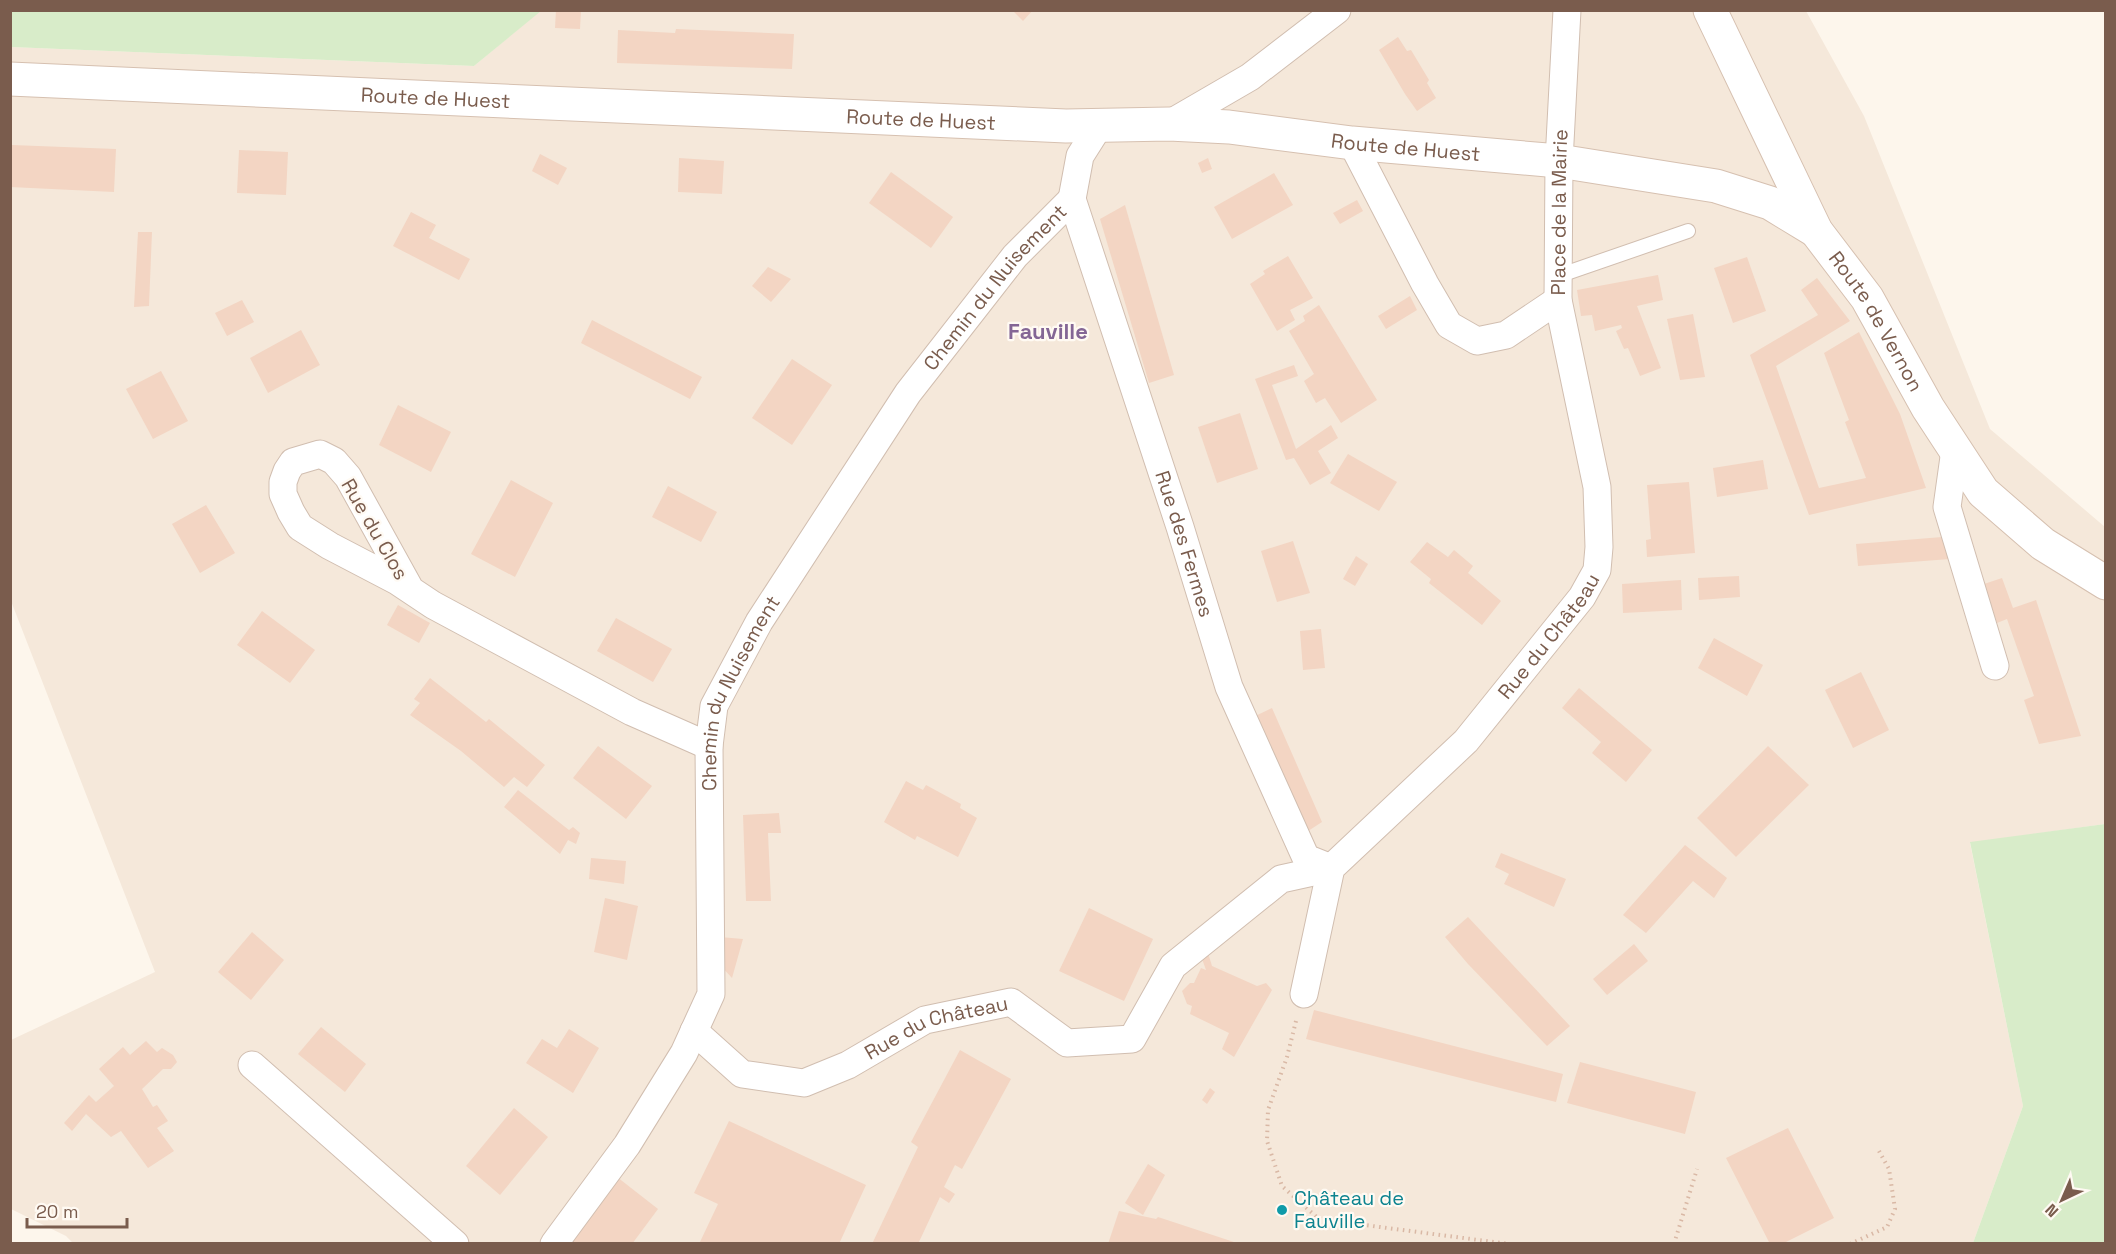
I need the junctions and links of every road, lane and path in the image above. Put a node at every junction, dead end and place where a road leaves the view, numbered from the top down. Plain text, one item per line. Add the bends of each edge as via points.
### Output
1 (1337, 10) edge
2 (1567, 10) edge
3 (1710, 10) edge
4 (10, 79) edge
5 (1169, 124) junction
6 (1099, 126) junction
7 (1352, 143) junction
8 (1559, 161) junction
9 (1072, 199) junction
10 (1688, 231) dead end
11 (1816, 231) junction
12 (1558, 288) junction
13 (1955, 450) junction
14 (2106, 583) edge
15 (410, 590) junction
16 (1995, 666) dead end
17 (709, 746) junction
18 (1331, 868) junction
19 (1304, 994) joint
20 (694, 1031) junction
21 (252, 1065) dead end
22 (1879, 1151) dead end
23 (1697, 1169) dead end
24 (455, 1244) edge
25 (554, 1244) edge
26 (1509, 1244) edge
27 (1674, 1244) edge
28 (1850, 1244) edge

1 - 5 street via 1250,77
2 - 8 street, Place de la Mairie
3 - 11 main road, Route de Vernon
4 - 6 main road, Route de Huest
5 - 6 main road, Route de Huest
5 - 7 main road, Route de Huest via 1229,127
6 - 9 street via 1080,156
7 - 8 main road, Route de Huest
7 - 12 street, Place de la Mairie via 1449,325 1477,341 1506,335
8 - 11 main road, Route de Huest via 1716,186 1770,202
8 - 12 street, Place de la Mairie
9 - 17 street, Chemin du Nuisement via 1015,256 908,393 759,622 714,706
9 - 18 street, Rue des Fermes via 1229,687 1306,858
10 - 12 lane
11 - 13 main road, Route de Vernon via 1867,298
12 - 18 street, Rue du Château via 1597,487 1597,570 1582,597 1466,741
13 - 14 main road, Route de Vernon via 1983,492 2043,544
13 - 16 street via 1947,507
15 - 15 street, Rue du Clos via 300,527 283,494 283,482 293,462 320,454 348,477
15 - 17 street, Rue du Clos via 632,712
17 - 20 street, Chemin du Nuisement via 711,994
18 - 19 street
18 - 20 street, Rue du Château via 1281,879 1173,966 1131,1039 1067,1043 1011,1002 925,1020 848,1065 804,1083 742,1074
19 - 26 path via 1268,1110 1267,1141 1282,1186 1319,1219
20 - 25 street, Chemin du Nuisement via 627,1145
21 - 24 street
22 - 28 path via 1889,1168 1895,1209 1887,1227
23 - 27 path

